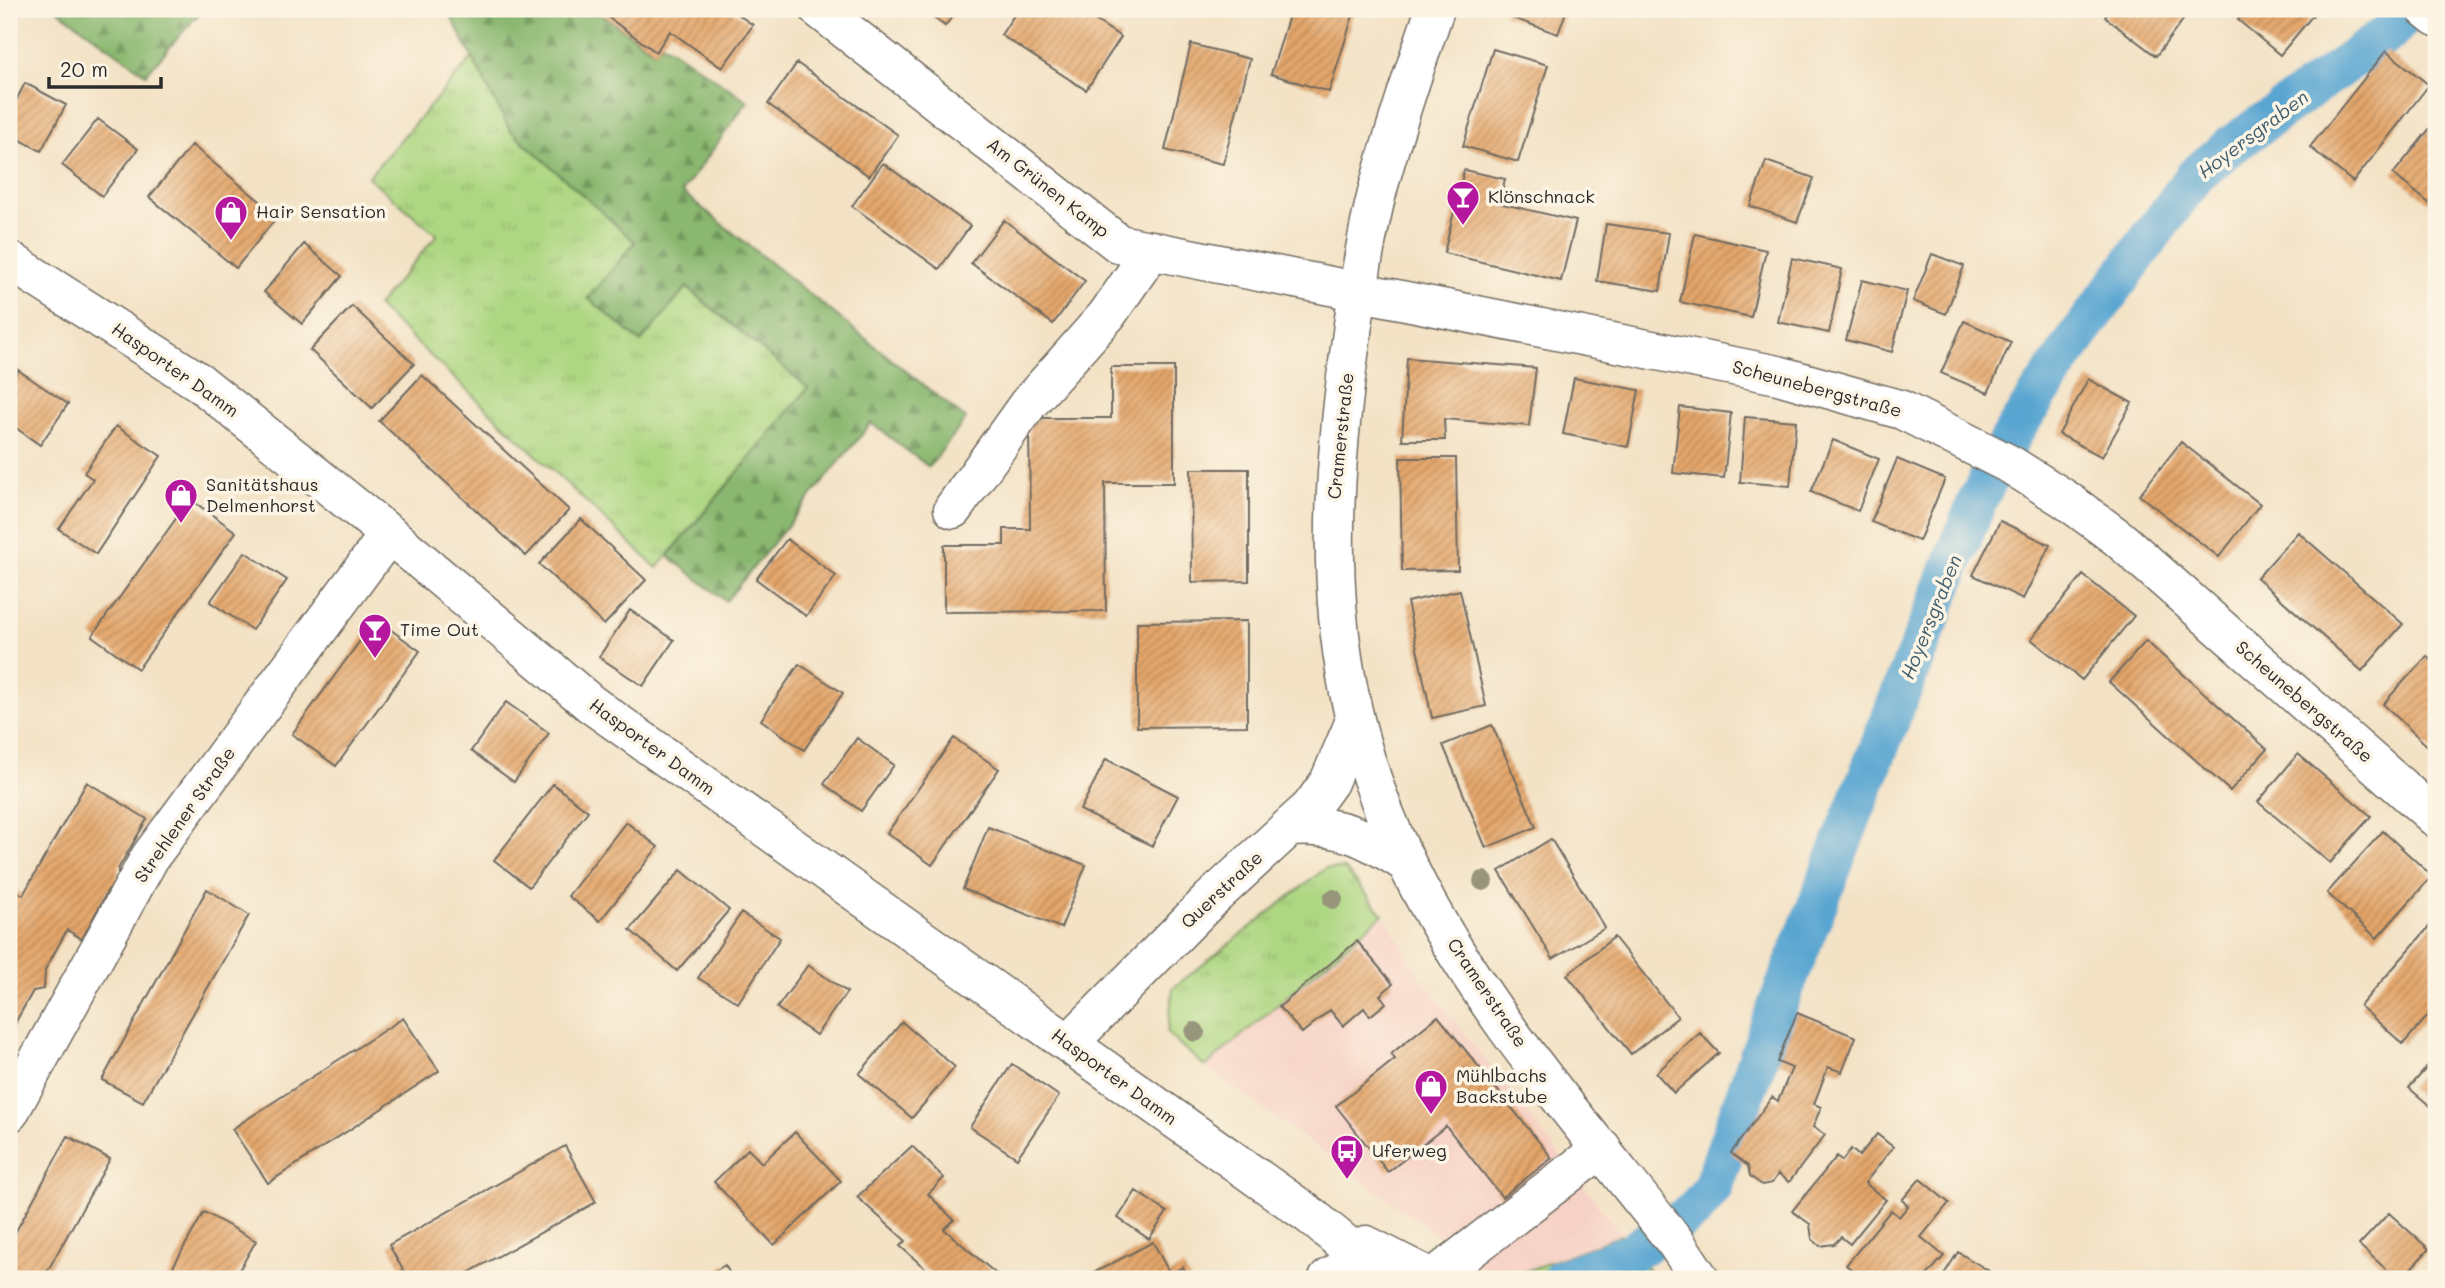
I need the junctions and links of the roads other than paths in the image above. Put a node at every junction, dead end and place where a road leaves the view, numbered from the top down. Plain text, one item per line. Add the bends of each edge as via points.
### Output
1 (819, 9) edge
2 (1435, 9) edge
3 (1152, 250) junction
4 (9, 260) edge
5 (1357, 293) junction
6 (953, 509) dead end
7 (389, 534) junction
8 (1354, 723) junction
9 (2436, 818) edge
10 (1291, 828) junction
11 (1406, 863) junction
12 (1069, 1042) junction
13 (18, 1076) edge
14 (9, 1113) edge
15 (1602, 1148) junction
16 (1311, 1216) junction
17 (1694, 1266) edge
18 (1374, 1268) edge
19 (1328, 1279) edge
20 (1432, 1279) edge

1 - 3 main road, Am Grünen Kamp via 1119,243
2 - 5 main road, Cramerstraße via 1377,192
3 - 5 main road, Am Grünen Kamp
3 - 6 main road via 1107,315 1028,404
4 - 7 main road, Hasporter Damm via 199,382
5 - 8 main road, Cramerstraße via 1335,482 1333,554 1338,632
5 - 9 main road, Scheunebergstraße via 1778,375 1902,410 1995,456 2118,538
7 - 12 main road, Hasporter Damm via 591,704
7 - 13 main road, Strehlener Straße via 150,857
8 - 10 main road, Querstraße via 1329,782
8 - 11 main road, Cramerstraße
10 - 11 main road, Cramerstraße via 1320,826 1344,831
10 - 12 main road, Querstraße via 1211,899
11 - 15 main road, Cramerstraße via 1473,979
12 - 16 main road, Hasporter Damm
13 - 14 main road, Strehlener Straße
15 - 17 main road, Cramerstraße
15 - 20 main road
16 - 18 main road
16 - 20 main road
18 - 19 main road

